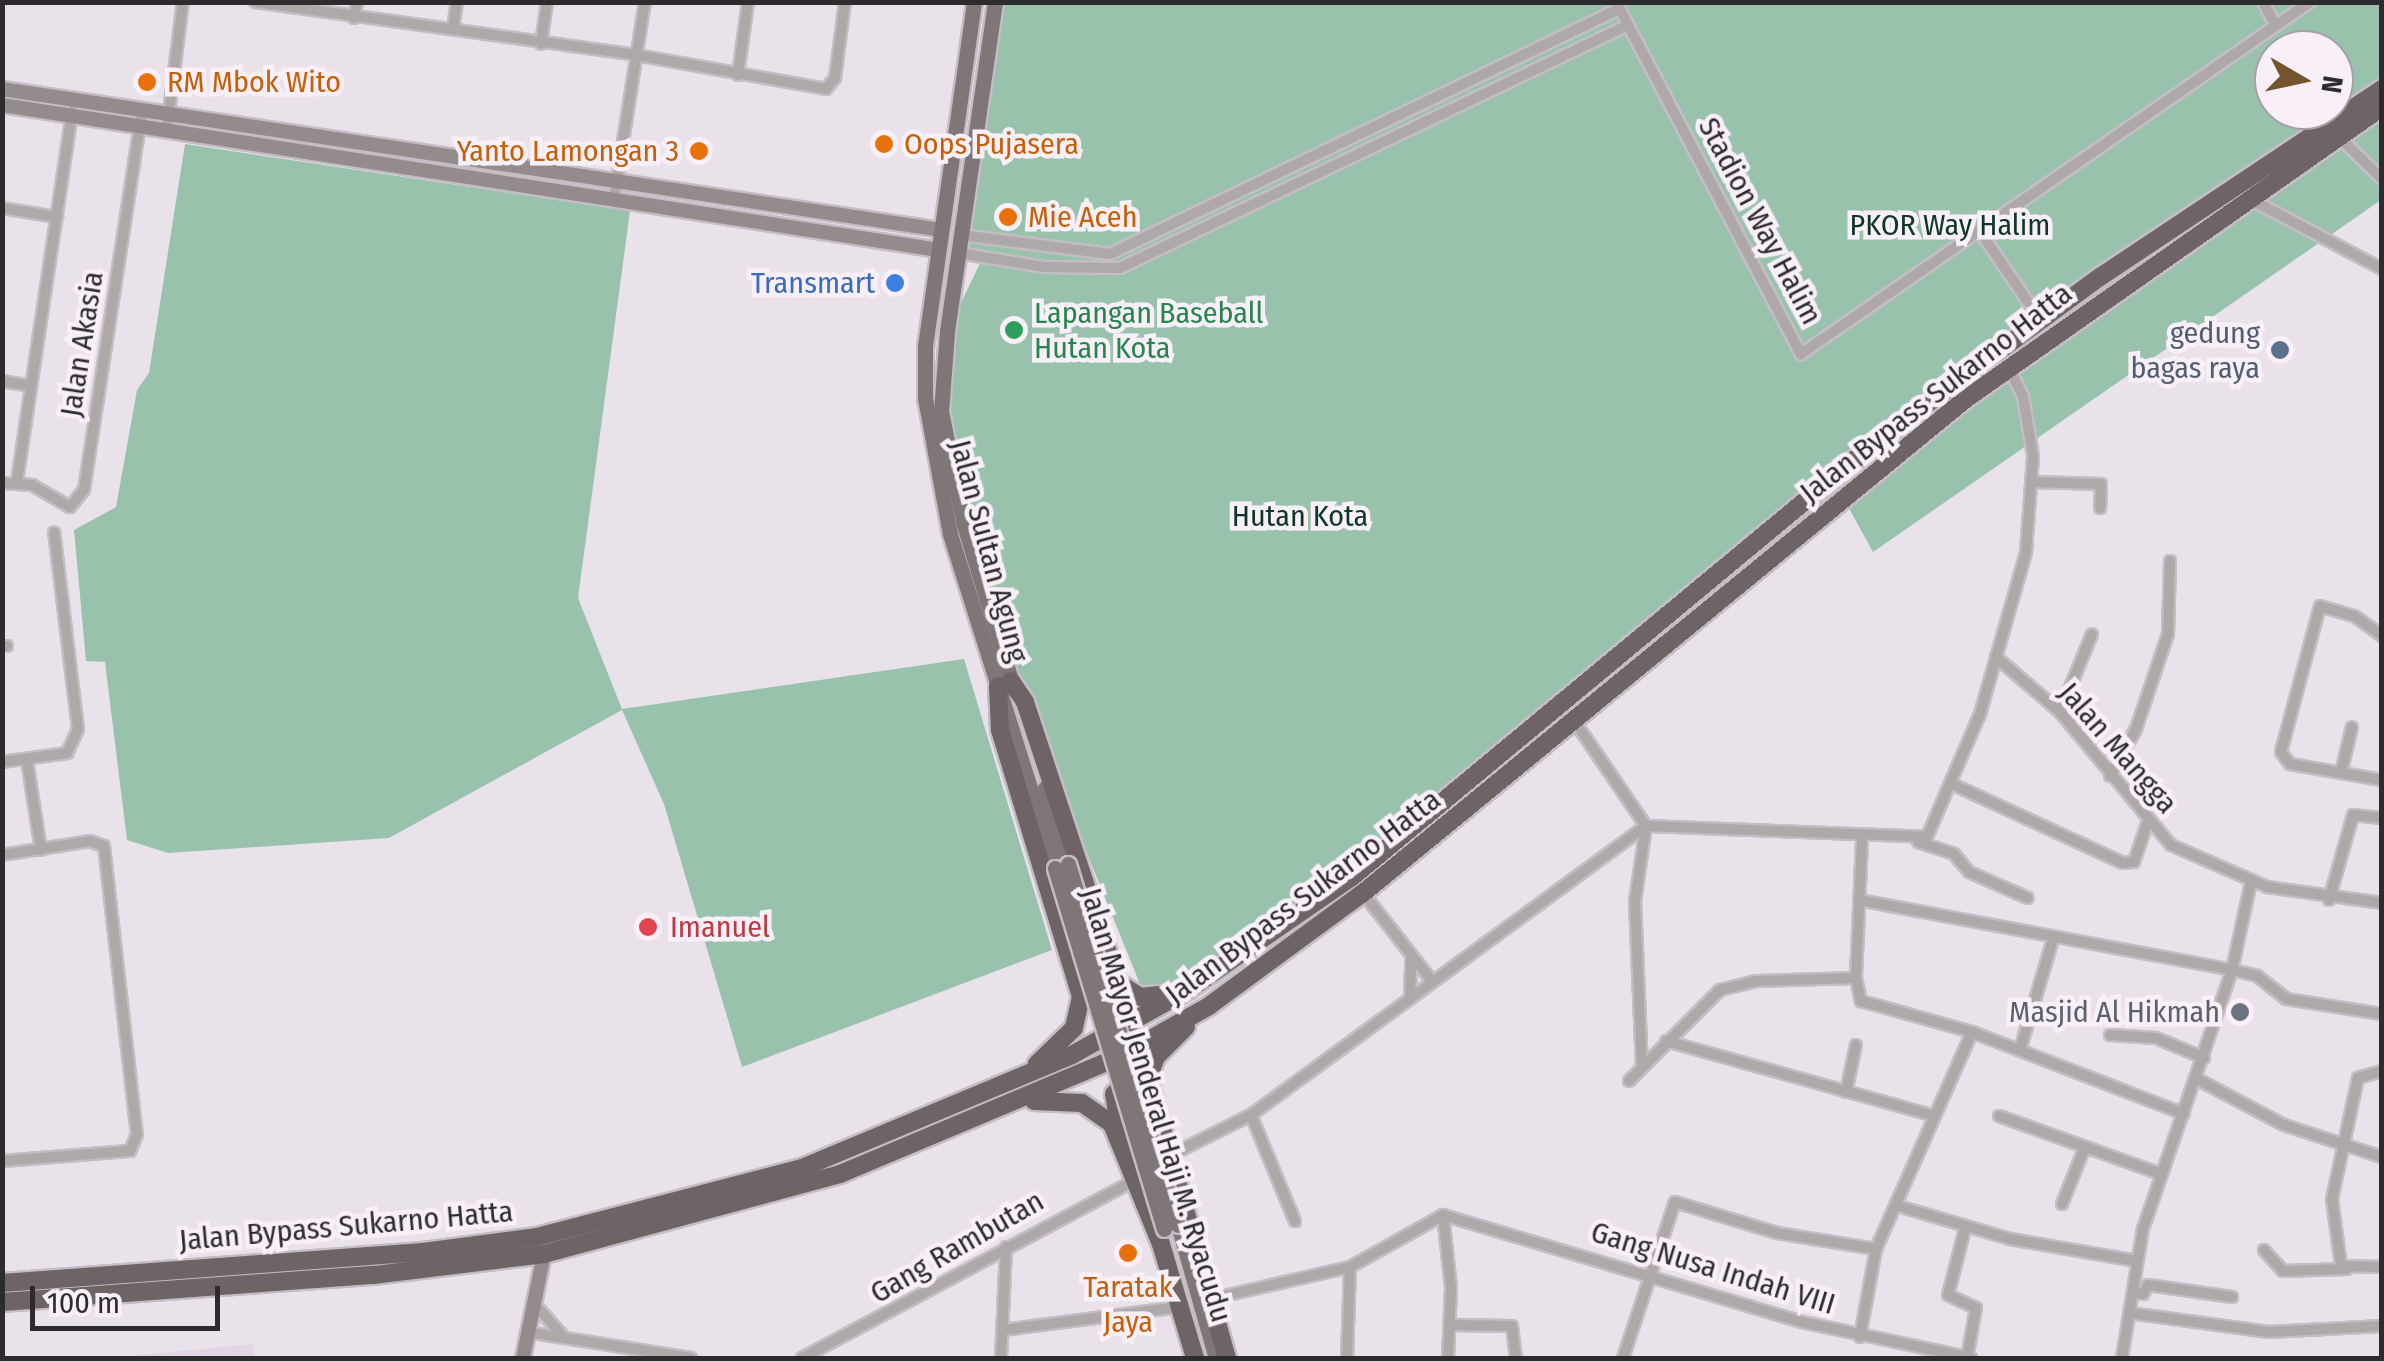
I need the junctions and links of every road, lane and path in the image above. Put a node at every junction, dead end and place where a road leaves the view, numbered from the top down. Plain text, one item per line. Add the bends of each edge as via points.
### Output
1 (183, 2) edge
2 (256, 2) edge
3 (357, 2) edge
4 (457, 2) edge
5 (547, 2) edge
6 (645, 2) edge
7 (748, 2) edge
8 (845, 2) edge
9 (974, 2) edge
10 (995, 2) edge
11 (2263, 2) edge
12 (2310, 2) edge
13 (1617, 6) edge
14 (354, 18) junction
15 (1628, 25) junction
16 (2276, 26) junction
17 (453, 29) junction
18 (540, 44) junction
19 (636, 55) junction
20 (738, 75) junction
21 (2, 89) edge
22 (2382, 89) edge
23 (74, 99) junction
24 (2, 105) edge
25 (2382, 107) edge
26 (71, 116) junction
27 (141, 116) junction
28 (168, 120) junction
29 (2338, 136) junction
30 (617, 178) junction
31 (2382, 179) edge
32 (2247, 198) junction
33 (614, 199) junction
34 (2, 208) edge
35 (58, 217) junction
36 (942, 230) junction
37 (1978, 230) junction
38 (961, 235) junction
39 (939, 250) junction
40 (958, 254) junction
41 (2382, 269) edge
42 (2028, 302) dead end
43 (2008, 367) junction
44 (2, 381) edge
45 (31, 386) junction
46 (18, 481) junction
47 (2034, 482) junction
48 (2, 483) edge
49 (2100, 508) dead end
50 (54, 532) dead end
51 (2170, 561) dead end
52 (2092, 634) dead end
53 (2382, 636) edge
54 (1996, 657) junction
55 (1004, 683) junction
56 (2060, 712) junction
57 (1575, 722) junction
58 (2352, 728) dead end
59 (1512, 745) junction
60 (27, 760) junction
61 (2, 762) edge
62 (1524, 763) junction
63 (2341, 772) junction
64 (2110, 776) junction
65 (2382, 780) edge
66 (1952, 784) junction
67 (2382, 818) edge
68 (2147, 824) junction
69 (1646, 826) junction
70 (1862, 840) junction
71 (1918, 842) junction
72 (40, 850) junction
73 (2, 855) edge
74 (1062, 866) joint
75 (2250, 882) junction
76 (1363, 893) junction
77 (2028, 898) dead end
78 (1859, 900) junction
79 (2329, 900) junction
80 (2382, 903) edge
81 (2054, 939) junction
82 (1412, 958) junction
83 (2232, 970) junction
84 (1856, 978) junction
85 (1431, 980) junction
86 (1118, 983) junction
87 (1188, 990) junction
88 (1410, 996) junction
89 (1082, 997) junction
90 (1208, 1006) junction
91 (2382, 1014) edge
92 (1972, 1032) junction
93 (2110, 1035) dead end
94 (1666, 1041) junction
95 (1856, 1045) dead end
96 (2020, 1050) junction
97 (2204, 1058) junction
98 (1642, 1067) junction
99 (2382, 1071) edge
100 (1022, 1078) junction
101 (2197, 1078) junction
102 (1629, 1081) dead end
103 (1150, 1092) junction
104 (1846, 1092) junction
105 (1015, 1104) junction
106 (2184, 1114) junction
107 (1251, 1115) junction
108 (1935, 1116) junction
109 (1999, 1116) dead end
110 (2085, 1147) junction
111 (2342, 1149) junction
112 (1127, 1153) junction
113 (1169, 1156) junction
114 (2382, 1157) edge
115 (2, 1161) edge
116 (2158, 1173) junction
117 (1137, 1180) junction
118 (2062, 1204) dead end
119 (1898, 1206) junction
120 (1443, 1215) junction
121 (1295, 1221) dead end
122 (1171, 1227) junction
123 (1966, 1229) junction
124 (1006, 1247) junction
125 (1876, 1249) junction
126 (2264, 1250) dead end
127 (544, 1254) junction
128 (2138, 1261) junction
129 (1350, 1267) junction
130 (2382, 1267) edge
131 (2348, 1269) junction
132 (1650, 1276) junction
133 (2, 1283) edge
134 (110, 1284) junction
135 (61, 1288) junction
136 (2132, 1293) junction
137 (2232, 1297) dead end
138 (1214, 1298) junction
139 (532, 1301) junction
140 (2, 1302) edge
141 (1180, 1306) junction
142 (2130, 1313) junction
143 (1449, 1325) junction
144 (2382, 1326) edge
145 (1003, 1330) junction
146 (527, 1332) junction
147 (564, 1337) junction
148 (1860, 1337) junction
149 (523, 1358) edge
150 (691, 1358) edge
151 (802, 1358) edge
152 (1001, 1358) edge
153 (1199, 1358) edge
154 (1216, 1358) edge
155 (1226, 1358) edge
156 (1348, 1358) edge
157 (1448, 1358) edge
158 (1516, 1358) edge
159 (1623, 1358) edge
160 (1962, 1358) edge
161 (2122, 1358) edge

1 - 28 street
2 - 14 street
3 - 14 street
4 - 17 street
5 - 18 street
6 - 19 street
7 - 20 street
8 - 20 street via 831,86
9 - 36 main road, Jalan Sultan Agung
10 - 38 main road, Jalan Sultan Agung
11 - 16 street
12 - 16 street, Stadion Way Halim
13 - 15 street, Stadion Way Halim
13 - 38 street, Stadion Way Halim via 1110,254
14 - 17 street
15 - 37 street, Stadion Way Halim via 1801,354
15 - 40 street via 1120,268 1044,268
16 - 37 street, Stadion Way Halim
17 - 18 street
18 - 19 street
19 - 20 street
19 - 30 street
21 - 23 street
22 - 59 highway, Jalan Bypass Sukarno Hatta via 2100,277 1882,436
23 - 26 street
23 - 27 street
24 - 26 street
25 - 29 highway, Jalan Bypass Sukarno Hatta
26 - 27 street
26 - 35 street
27 - 28 street
27 - 46 street, Jalan Akasia via 84,490 70,507
28 - 30 street
28 - 33 street
29 - 31 street
29 - 32 highway, Jalan Bypass Sukarno Hatta
30 - 33 street
30 - 36 street
32 - 41 street
32 - 43 highway, Jalan Bypass Sukarno Hatta
33 - 39 street
34 - 35 street
35 - 45 street
36 - 39 main road, Jalan Sultan Agung
37 - 42 street
38 - 40 main road, Jalan Sultan Agung
39 - 55 main road, Jalan Sultan Agung via 925,347 931,454
40 - 55 main road, Jalan Sultan Agung via 941,411
43 - 47 street via 2028,416
43 - 57 highway, Jalan Bypass Sukarno Hatta
44 - 45 street
45 - 46 street
46 - 48 street
47 - 49 street via 2097,482
47 - 54 street via 2026,552
50 - 60 street via 78,729 67,753
51 - 64 street via 2168,634 2136,729
52 - 56 street
53 - 63 street via 2354,616 2324,606 2316,611 2281,752 2290,764
54 - 56 street, Jalan Mangga
54 - 66 street
55 - 74 main road, Jalan Sultan Agung
55 - 86 highway via 1025,702
55 - 89 highway via 1000,730
56 - 64 street, Jalan Mangga
57 - 62 highway, Jalan Bypass Sukarno Hatta
57 - 69 street
58 - 63 street
59 - 62 highway
59 - 87 highway, Jalan Bypass Sukarno Hatta via 1352,877
60 - 61 street
60 - 72 street
62 - 76 highway, Jalan Bypass Sukarno Hatta
63 - 65 street
64 - 68 street, Jalan Mangga
66 - 68 street via 2123,863 2134,862
66 - 71 street via 1935,827
67 - 79 street via 2353,815
68 - 75 street, Jalan Mangga via 2171,846
69 - 70 street
69 - 85 street
69 - 98 street via 1635,901
70 - 71 street
70 - 78 street
71 - 77 street via 1954,854 1978,877
72 - 73 street
72 - 115 street via 90,841 104,846 137,1143 130,1152
74 - 122 main road, Jalan Mayor Jenderal Haji M. Ryacudu, bridge
75 - 79 street, Jalan Mangga
75 - 83 street
76 - 82 street
76 - 90 highway, Jalan Bypass Sukarno Hatta
78 - 81 street
78 - 84 street
79 - 80 street, Jalan Mangga
81 - 83 street
81 - 96 street
82 - 85 street
82 - 88 street
83 - 91 street via 2256,976 2286,999
83 - 97 street
84 - 92 street via 1861,1001
84 - 94 street via 1736,983 1705,1002
85 - 88 street
86 - 87 highway via 1140,997
86 - 89 highway via 1121,1005 1112,1016 1098,1015
87 - 100 highway, Jalan Bypass Sukarno Hatta
88 - 107 street
89 - 100 highway via 1072,1032
90 - 103 highway via 1152,1062
90 - 105 highway, Jalan Bypass Sukarno Hatta
92 - 96 street
92 - 108 street
93 - 97 street via 2156,1038
94 - 98 street
94 - 104 street
95 - 104 street
96 - 106 street
97 - 101 street
98 - 102 street
99 - 111 street via 2358,1078
100 - 134 highway, Jalan Bypass Sukarno Hatta via 802,1168 537,1237
101 - 106 street
101 - 111 street
103 - 112 highway via 1130,1079 1114,1094
103 - 113 highway
104 - 108 street
105 - 112 highway via 1087,1105 1112,1124
105 - 127 highway, Jalan Bypass Sukarno Hatta via 782,1193
106 - 116 street
107 - 113 street
107 - 121 street
108 - 119 street
109 - 110 street
110 - 116 street
110 - 118 street
111 - 114 street
111 - 131 street via 2332,1199 2337,1260
112 - 117 highway
113 - 138 highway
116 - 128 street
117 - 124 street, Gang Rambutan
117 - 141 highway
119 - 123 street
119 - 125 street
120 - 129 street
120 - 132 street, Gang Nusa Indah VIII
120 - 143 street
122 - 153 main road, Jalan Mayor Jenderal Haji M. Ryacudu
122 - 154 main road, Jalan Mayor Jenderal Haji M. Ryacudu
123 - 128 street
123 - 160 street via 1948,1295 1976,1308
124 - 145 street
124 - 151 street, Gang Rambutan
125 - 132 street via 1777,1233 1675,1202
125 - 148 street
126 - 131 street via 2283,1271
127 - 134 highway, Jalan Bypass Sukarno Hatta via 374,1275
127 - 139 street
128 - 136 street
129 - 138 street
129 - 156 street
130 - 131 street
132 - 148 street, Gang Nusa Indah VIII
132 - 159 street
133 - 135 highway, Jalan Bypass Sukarno Hatta
134 - 135 highway, Jalan Bypass Sukarno Hatta
135 - 140 highway, Jalan Bypass Sukarno Hatta
136 - 137 street via 2143,1294 2148,1286
136 - 142 street
138 - 155 highway
139 - 146 street
139 - 147 street
141 - 145 street
141 - 153 highway
142 - 144 street via 2270,1332
142 - 161 street
143 - 157 street
143 - 158 street via 1512,1326
145 - 152 street
146 - 147 street
146 - 149 street
147 - 150 street
148 - 160 street, Gang Nusa Indah VIII

